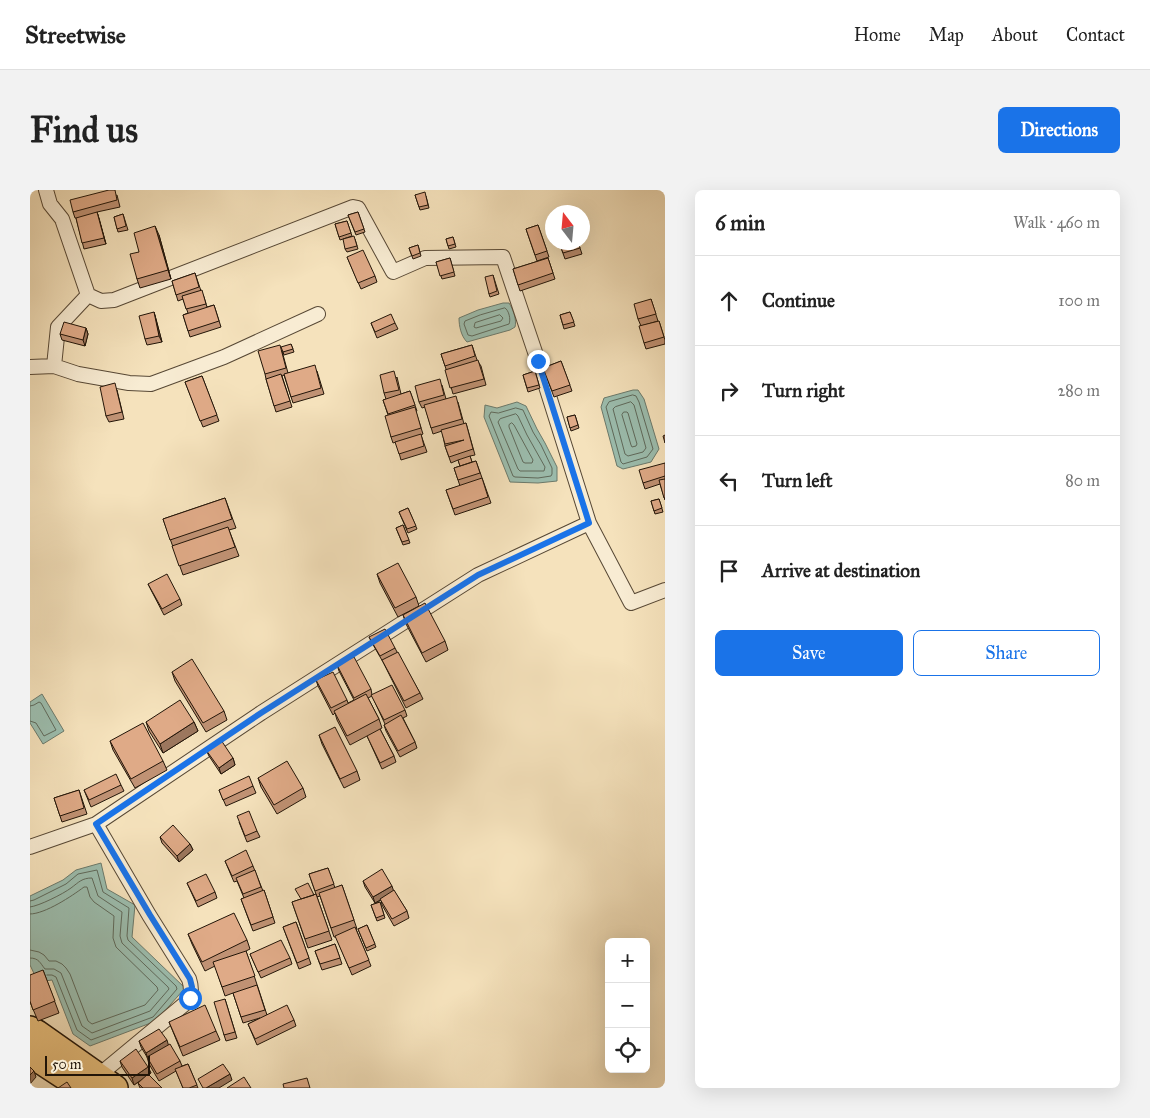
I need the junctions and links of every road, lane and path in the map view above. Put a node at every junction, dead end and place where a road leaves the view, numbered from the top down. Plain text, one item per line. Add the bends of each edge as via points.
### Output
1 (46, 190) edge
2 (88, 295) junction
3 (318, 314) dead end
4 (54, 366) junction
5 (30, 367) edge
6 (589, 523) junction
7 (665, 590) edge
8 (96, 824) junction
9 (30, 847) edge
10 (30, 1029) edge
11 (30, 1054) edge
12 (98, 1084) edge

1 - 2 street via 50,204 62,219
2 - 4 street via 58,327
2 - 6 street via 101,301 114,300 353,207 358,208 393,272 425,258 503,257
3 - 4 street via 224,357 150,384 78,374
4 - 5 street
6 - 7 street via 631,602
6 - 8 street via 478,575 261,713
8 - 9 street
8 - 12 street via 192,987 187,1002
10 - 12 highway
11 - 12 highway

